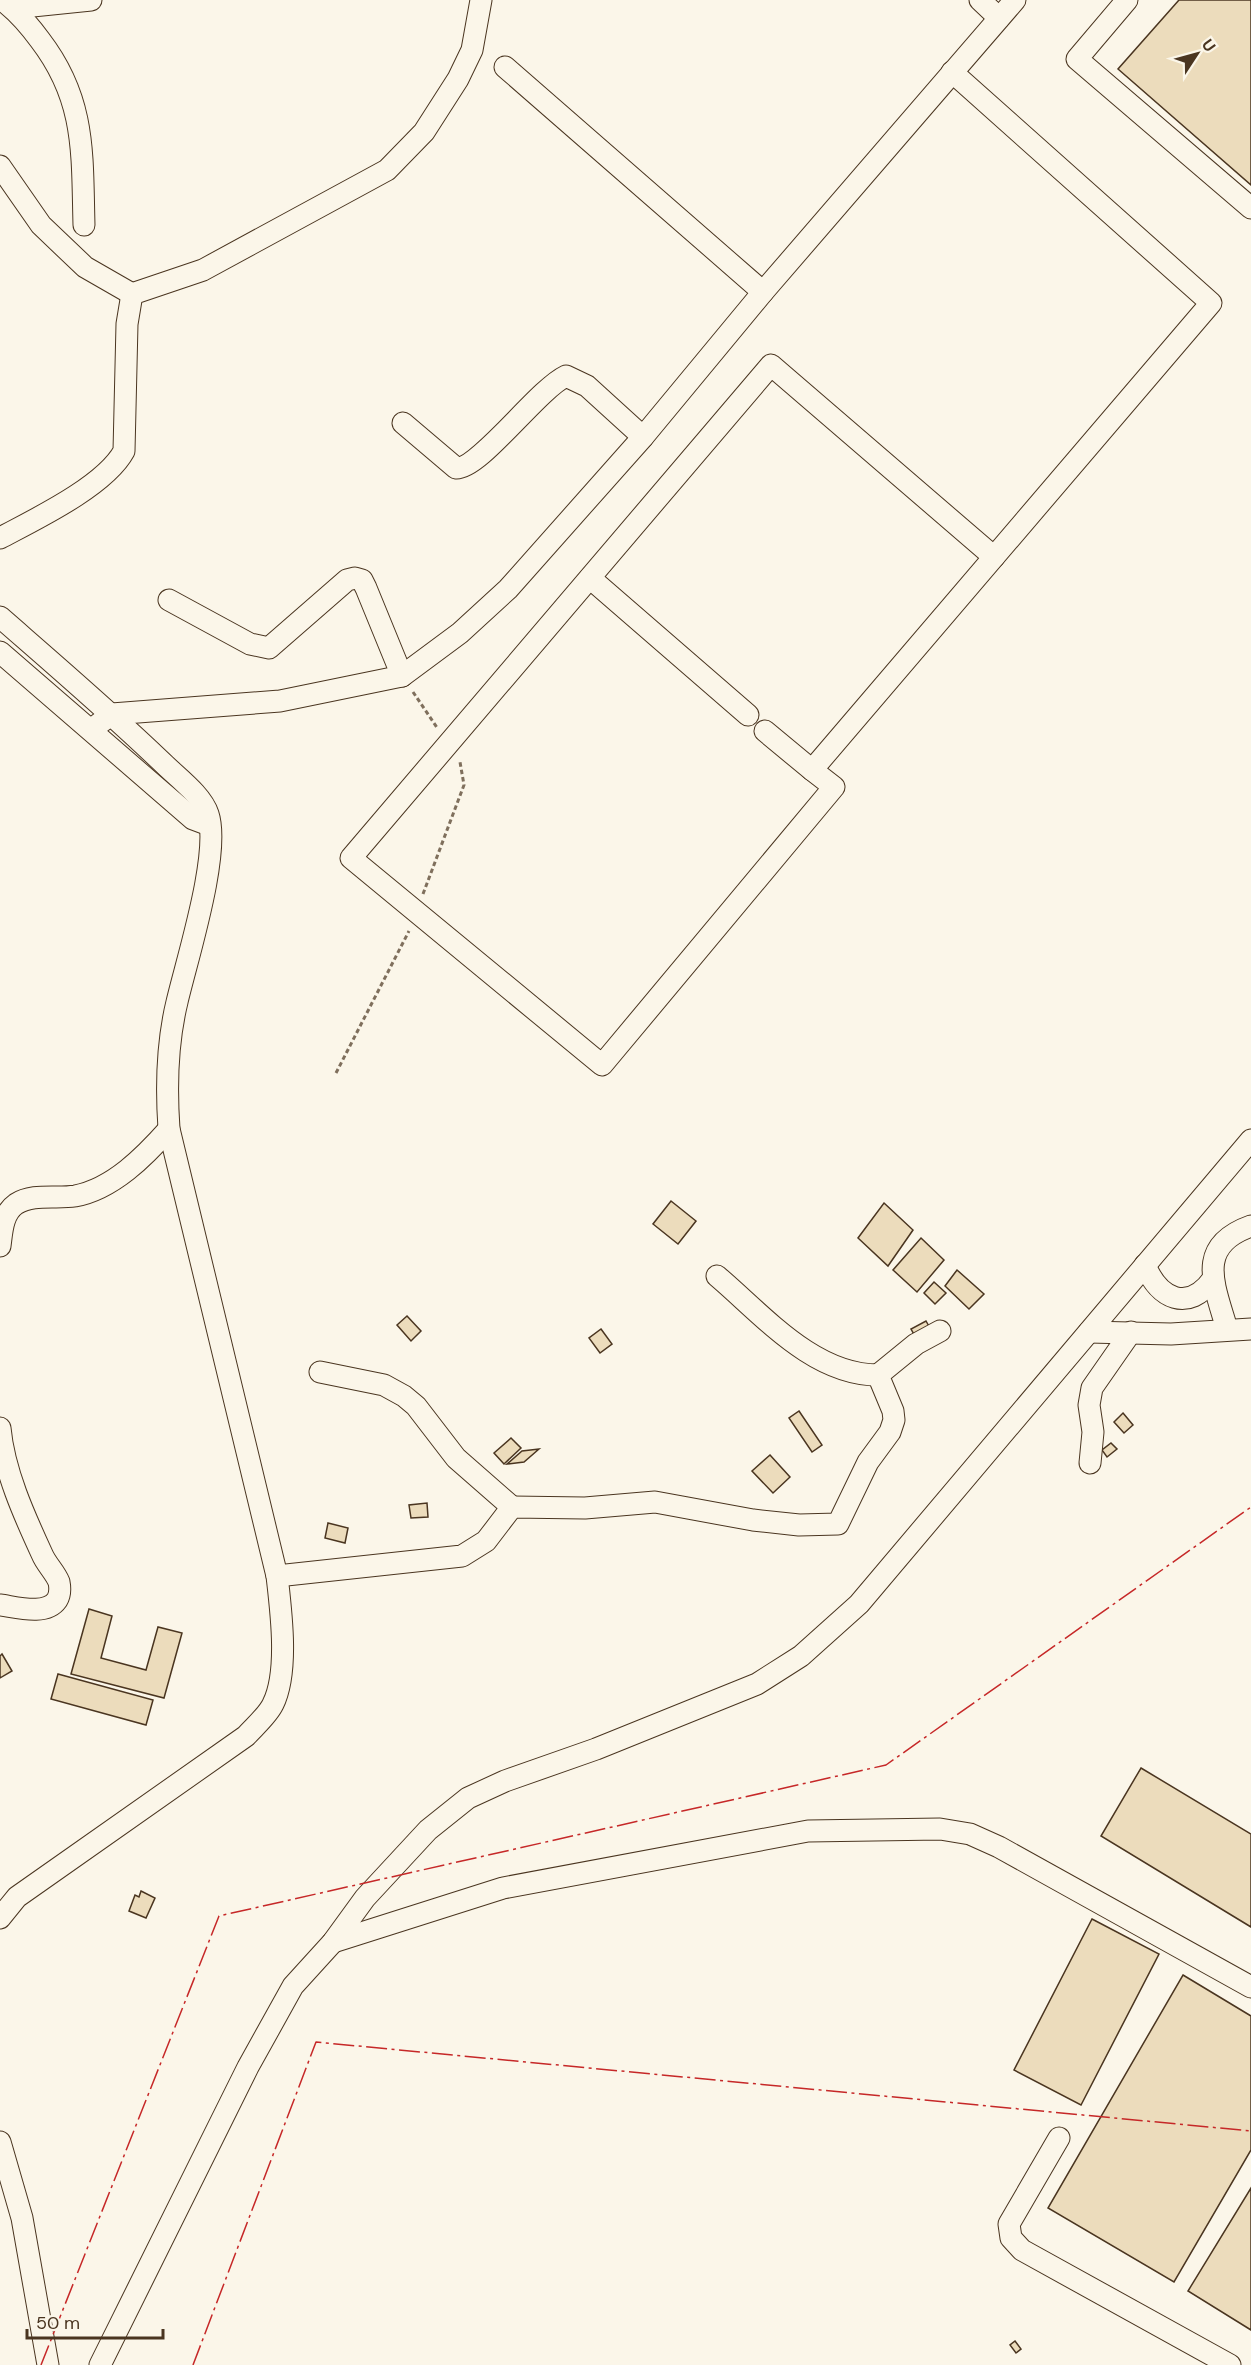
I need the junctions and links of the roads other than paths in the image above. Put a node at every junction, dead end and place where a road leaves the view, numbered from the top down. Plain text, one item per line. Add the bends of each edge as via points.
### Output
1 (91, 0) edge
2 (481, 0) edge
3 (980, 0) edge
4 (1015, 0) edge
5 (1127, 0) edge
6 (7, 4) edge
7 (999, 18) junction
8 (505, 67) dead end
9 (952, 72) junction
10 (0, 166) edge
11 (1251, 207) edge
12 (84, 225) dead end
13 (763, 292) junction
14 (132, 294) junction
15 (403, 423) dead end
16 (643, 437) junction
17 (0, 538) edge
18 (994, 557) junction
19 (590, 578) junction
20 (169, 600) dead end
21 (0, 617) edge
22 (0, 652) edge
23 (402, 676) junction
24 (112, 714) junction
25 (748, 715) dead end
26 (92, 729) junction
27 (765, 731) dead end
28 (812, 770) junction
29 (209, 825) junction
30 (168, 1129) junction
31 (1251, 1140) edge
32 (1251, 1226) edge
33 (0, 1246) edge
34 (1144, 1265) junction
35 (717, 1276) dead end
36 (1213, 1280) junction
37 (1227, 1329) junction
38 (1251, 1329) edge
39 (940, 1331) dead end
40 (1089, 1332) junction
41 (1131, 1332) junction
42 (320, 1372) dead end
43 (878, 1375) junction
44 (0, 1428) edge
45 (1090, 1463) dead end
46 (512, 1508) junction
47 (276, 1576) junction
48 (0, 1605) edge
49 (0, 1918) edge
50 (333, 1942) junction
51 (1251, 1987) edge
52 (1059, 2138) dead end
53 (0, 2142) edge
54 (48, 2365) edge
55 (100, 2365) edge
56 (1230, 2365) edge

1 - 6 street
2 - 14 street via 472,50 458,79 424,132 387,171 203,270
3 - 7 street
4 - 7 street
5 - 11 street via 1077,59
6 - 12 street via 56,61 66,80 77,112
7 - 9 street
8 - 13 street
9 - 13 street
9 - 18 street via 1210,303
10 - 14 street via 41,225 86,267
13 - 16 street
14 - 17 street via 127,324 124,451 104,476
15 - 16 street via 456,468 464,468 481,456 549,386 566,376 587,386
16 - 23 street via 508,589 460,633
18 - 19 street via 771,365
18 - 28 street
19 - 25 street
19 - 28 street via 351,858 602,1065 834,787
20 - 23 street via 250,644 269,648 347,580 362,580
21 - 24 street
22 - 26 street
23 - 24 street via 280,701
24 - 26 street
24 - 29 street via 197,798 209,815
26 - 29 street via 194,819
27 - 28 street
29 - 30 street via 211,852 176,1004 166,1082
30 - 33 street via 140,1162 108,1182 76,1196 17,1203 8,1212
30 - 47 street
31 - 34 street
32 - 36 street via 1226,1238 1214,1254
34 - 36 street via 1165,1295 1181,1299 1196,1296
34 - 40 street
35 - 43 street via 813,1357 864,1375
36 - 37 street
37 - 38 street
37 - 41 street via 1171,1334
39 - 43 street via 916,1344
40 - 41 street
40 - 50 street via 859,1604 801,1656 757,1684 468,1798 428,1830 365,1898
41 - 45 street via 1092,1388
42 - 46 street via 384,1385 404,1396 456,1458
43 - 46 street via 894,1420 838,1524 753,1520 655,1502 585,1508
44 - 48 street via 2,1454 60,1591 58,1599 38,1610
46 - 47 street via 486,1541 462,1556
47 - 49 street via 283,1628 282,1665 273,1704 246,1736 17,1898
50 - 51 street via 503,1888 538,1881 808,1831 940,1829 970,1834 999,1846
50 - 55 street via 293,1986
52 - 56 street via 1009,2223 1011,2238 1022,2250
53 - 54 street via 22,2218

